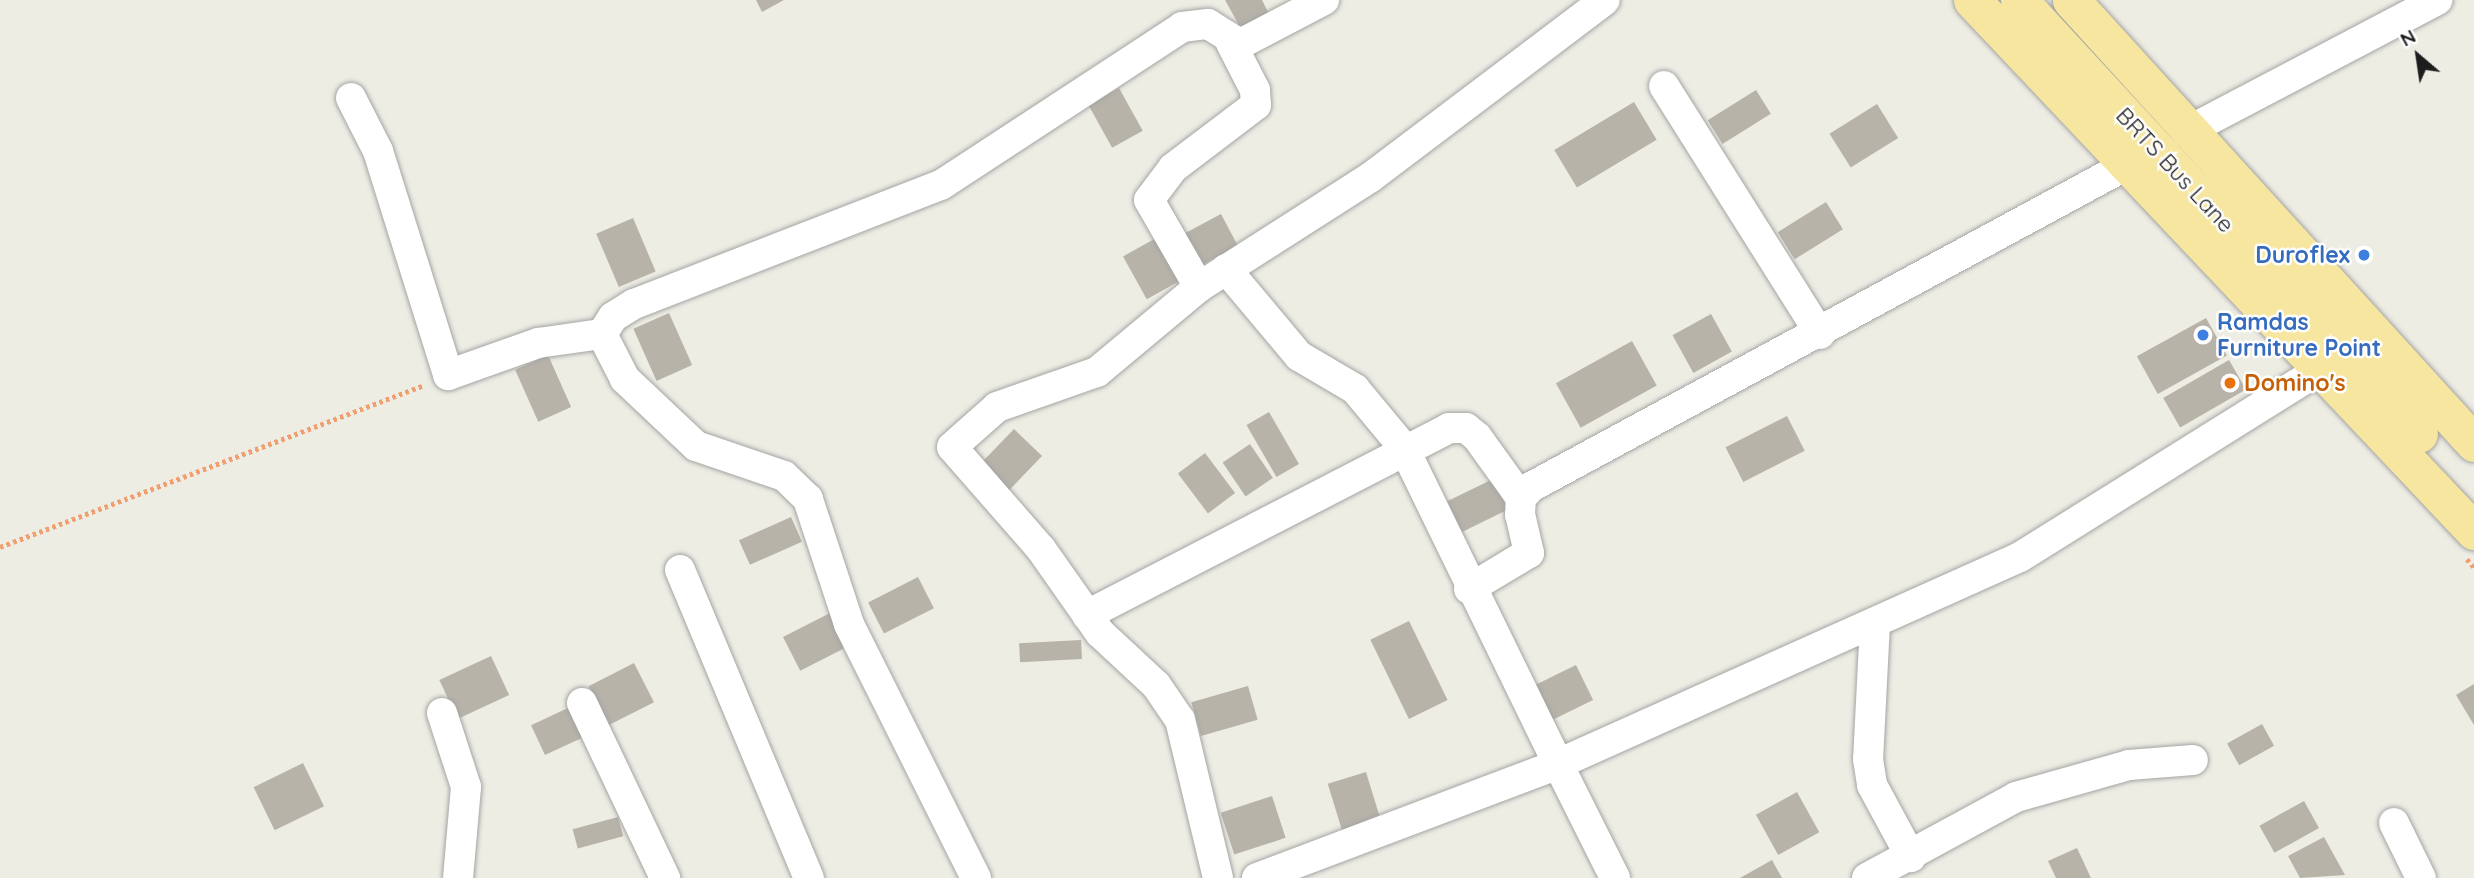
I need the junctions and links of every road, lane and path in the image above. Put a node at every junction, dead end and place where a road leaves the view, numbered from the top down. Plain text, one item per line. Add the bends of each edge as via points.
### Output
1 (1324, 0) edge
2 (1605, 0) edge
3 (1972, 0) edge
4 (2019, 0) edge
5 (2071, 0) edge
6 (2437, 0) edge
7 (1202, 12) edge
8 (1231, 43) junction
9 (1664, 86) dead end
10 (351, 98) dead end
11 (2186, 132) junction
12 (2124, 166) junction
13 (1226, 269) junction
14 (1199, 287) junction
15 (603, 334) junction
16 (1820, 334) junction
17 (2322, 368) junction
18 (448, 375) junction
19 (2474, 443) edge
20 (1404, 448) junction
21 (2474, 495) edge
22 (1521, 498) junction
23 (2474, 531) edge
24 (0, 547) edge
25 (680, 570) dead end
26 (1469, 589) junction
27 (1087, 615) junction
28 (1875, 623) junction
29 (582, 703) dead end
30 (442, 713) dead end
31 (2193, 760) dead end
32 (1558, 764) junction
33 (2394, 823) dead end
34 (1911, 857) junction
35 (457, 878) edge
36 (665, 878) edge
37 (809, 878) edge
38 (976, 878) edge
39 (1218, 878) edge
40 (1257, 878) edge
41 (1615, 878) edge
42 (1867, 878) edge
43 (2421, 878) edge

1 - 8 street via 1249,41
2 - 13 street via 1371,177
3 - 12 main road
4 - 21 main road, BRTS Bus Lane
5 - 11 main road
6 - 11 street
7 - 8 street
7 - 15 street via 941,185 634,304 613,317
8 - 14 street via 1255,90 1256,105 1173,168 1149,200
9 - 16 street
10 - 18 street via 378,151
11 - 19 main road
12 - 16 street
12 - 17 main road
13 - 14 street
13 - 20 street via 1299,356 1355,389
14 - 27 street via 1097,372 997,407 952,447 1041,550
15 - 18 street via 538,342
15 - 38 street via 625,379 696,446 784,476 808,499 849,624
16 - 22 street via 1531,487
17 - 23 main road
17 - 28 street via 2046,542
18 - 24 path
20 - 22 street via 1466,428
20 - 26 street
20 - 27 street
22 - 26 street via 1529,553
25 - 37 street
26 - 32 street
27 - 39 street via 1180,720
28 - 32 street
28 - 34 street via 1868,759 1872,785
29 - 36 street
30 - 35 street via 466,787
31 - 34 street via 2129,765 2016,797
32 - 40 street
32 - 41 street
33 - 43 street
34 - 42 street

